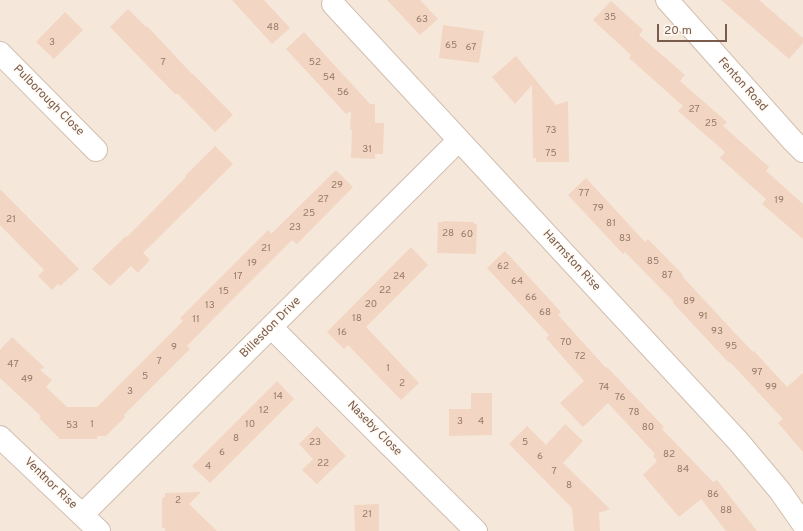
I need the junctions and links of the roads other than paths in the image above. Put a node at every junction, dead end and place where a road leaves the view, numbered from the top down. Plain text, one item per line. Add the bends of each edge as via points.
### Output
1 (667, 0) edge
2 (333, 4) dead end
3 (0, 53) edge
4 (460, 140) junction
5 (96, 150) dead end
6 (803, 151) edge
7 (271, 328) junction
8 (0, 437) edge
9 (82, 515) junction
10 (803, 524) edge
11 (99, 531) edge
12 (476, 531) edge

1 - 6 street, Fenton Road
2 - 4 street, Harmston Rise
3 - 5 street, Pulborough Close
4 - 7 street, Billesdon Drive
4 - 10 street, Harmston Rise via 738,441 780,491
7 - 9 street, Billesdon Drive
7 - 12 street, Naseby Close
8 - 9 street, Ventnor Rise
9 - 11 street, Ventnor Rise

